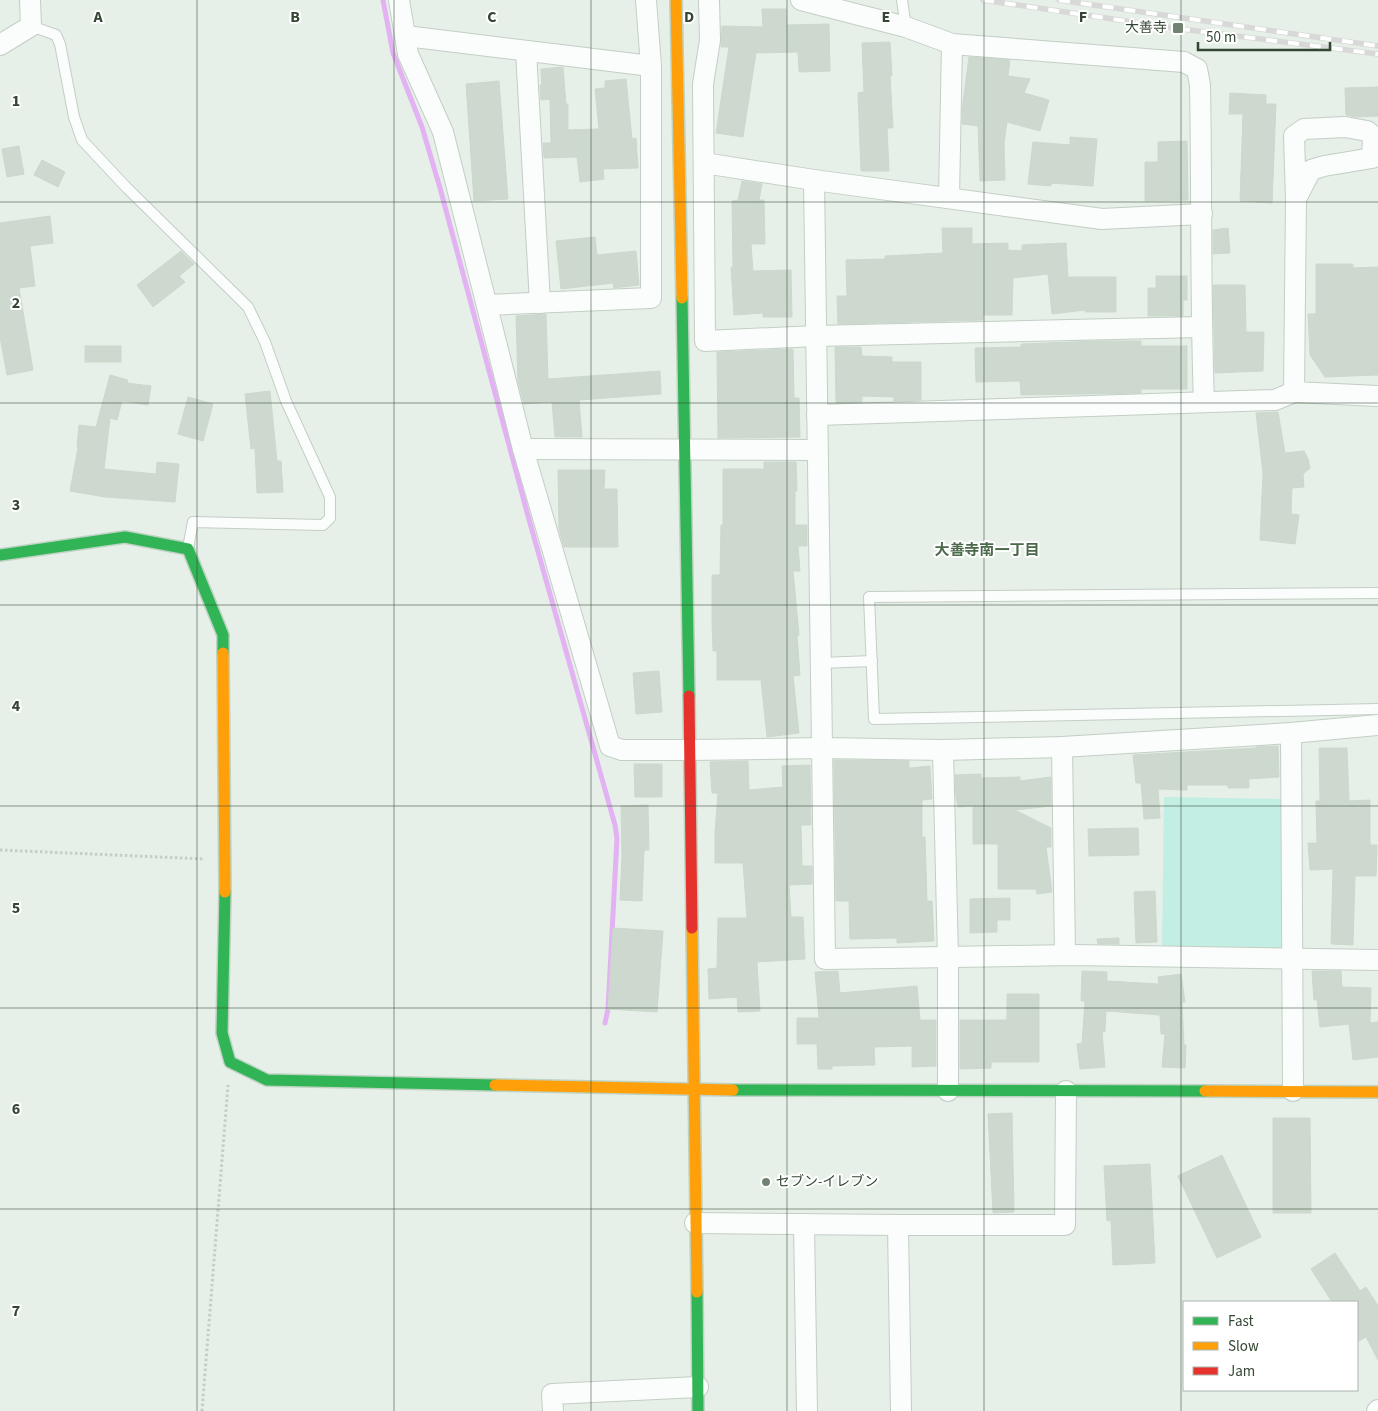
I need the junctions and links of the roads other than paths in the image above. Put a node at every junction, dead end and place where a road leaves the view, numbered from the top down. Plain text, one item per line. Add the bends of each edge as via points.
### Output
1 (30, 0) edge
2 (399, 0) edge
3 (646, 0) edge
4 (676, 0) edge
5 (709, 0) edge
6 (800, 0) edge
7 (902, 0) edge
8 (31, 26) junction
9 (906, 27) junction
10 (406, 36) junction
11 (952, 44) junction
12 (0, 45) edge
13 (526, 50) junction
14 (651, 66) junction
15 (704, 163) junction
16 (814, 180) junction
17 (949, 197) junction
18 (1296, 199) junction
19 (1202, 214) junction
20 (540, 303) junction
21 (487, 305) junction
22 (1201, 328) junction
23 (816, 336) junction
24 (1294, 392) junction
25 (1378, 396) edge
26 (1204, 402) junction
27 (818, 415) junction
28 (524, 449) junction
29 (683, 449) junction
30 (817, 450) junction
31 (188, 549) junction
32 (0, 555) edge
33 (1378, 593) edge
34 (872, 661) junction
35 (821, 663) junction
36 (1378, 709) edge
37 (1378, 725) edge
38 (1290, 733) junction
39 (1062, 747) junction
40 (822, 748) junction
41 (690, 750) junction
42 (943, 750) junction
43 (1065, 955) junction
44 (948, 958) junction
45 (1291, 959) junction
46 (1378, 960) edge
47 (693, 1090) junction
48 (948, 1091) junction
49 (1066, 1091) junction
50 (1293, 1091) junction
51 (1378, 1092) edge
52 (696, 1222) junction
53 (804, 1224) junction
54 (898, 1226) junction
55 (698, 1387) junction
56 (554, 1411) edge
57 (698, 1411) edge
58 (807, 1411) edge
59 (901, 1411) edge

1 - 8 street
2 - 10 street
3 - 14 street
4 - 29 street
5 - 15 street via 710,40 703,84
6 - 9 street
7 - 9 lane
8 - 12 street
8 - 31 lane via 56,34 82,140 248,307 330,497 330,518 323,525 193,522
9 - 11 street
10 - 13 street
10 - 21 street via 408,54 444,132
11 - 17 street
11 - 19 street via 1184,62 1197,68
13 - 14 street
13 - 20 street
14 - 20 street via 651,298
15 - 16 street
15 - 23 street via 705,341
16 - 17 street
16 - 23 street
17 - 19 street via 1102,219
18 - 18 street via 1294,136 1304,128 1345,127 1367,131 1373,136 1372,158 1312,170
18 - 24 street
19 - 22 street
20 - 21 street
21 - 28 street
22 - 23 street
22 - 26 street
23 - 27 street
24 - 25 street
24 - 26 street via 1275,400
26 - 27 street
27 - 30 street
28 - 29 street
28 - 41 street via 610,746 622,750
29 - 30 street
29 - 41 street
30 - 35 street
31 - 32 street via 126,537
31 - 47 street via 223,635 226,860 222,1033 230,1062 267,1080
33 - 34 lane via 869,597
34 - 35 lane
34 - 36 lane via 874,719
35 - 40 street
37 - 38 street
38 - 39 street
38 - 45 street
39 - 42 street
39 - 43 street
40 - 41 street
40 - 42 street
40 - 44 street via 825,959
41 - 47 street
42 - 44 street
43 - 44 street
43 - 45 street
44 - 48 street
45 - 46 street
45 - 50 street
47 - 48 street
47 - 52 street
48 - 49 street
49 - 50 street
49 - 54 street via 1065,1225
50 - 51 street
52 - 53 street
52 - 55 street
53 - 54 street
53 - 58 street
54 - 59 street
55 - 56 street via 552,1394
55 - 57 street

